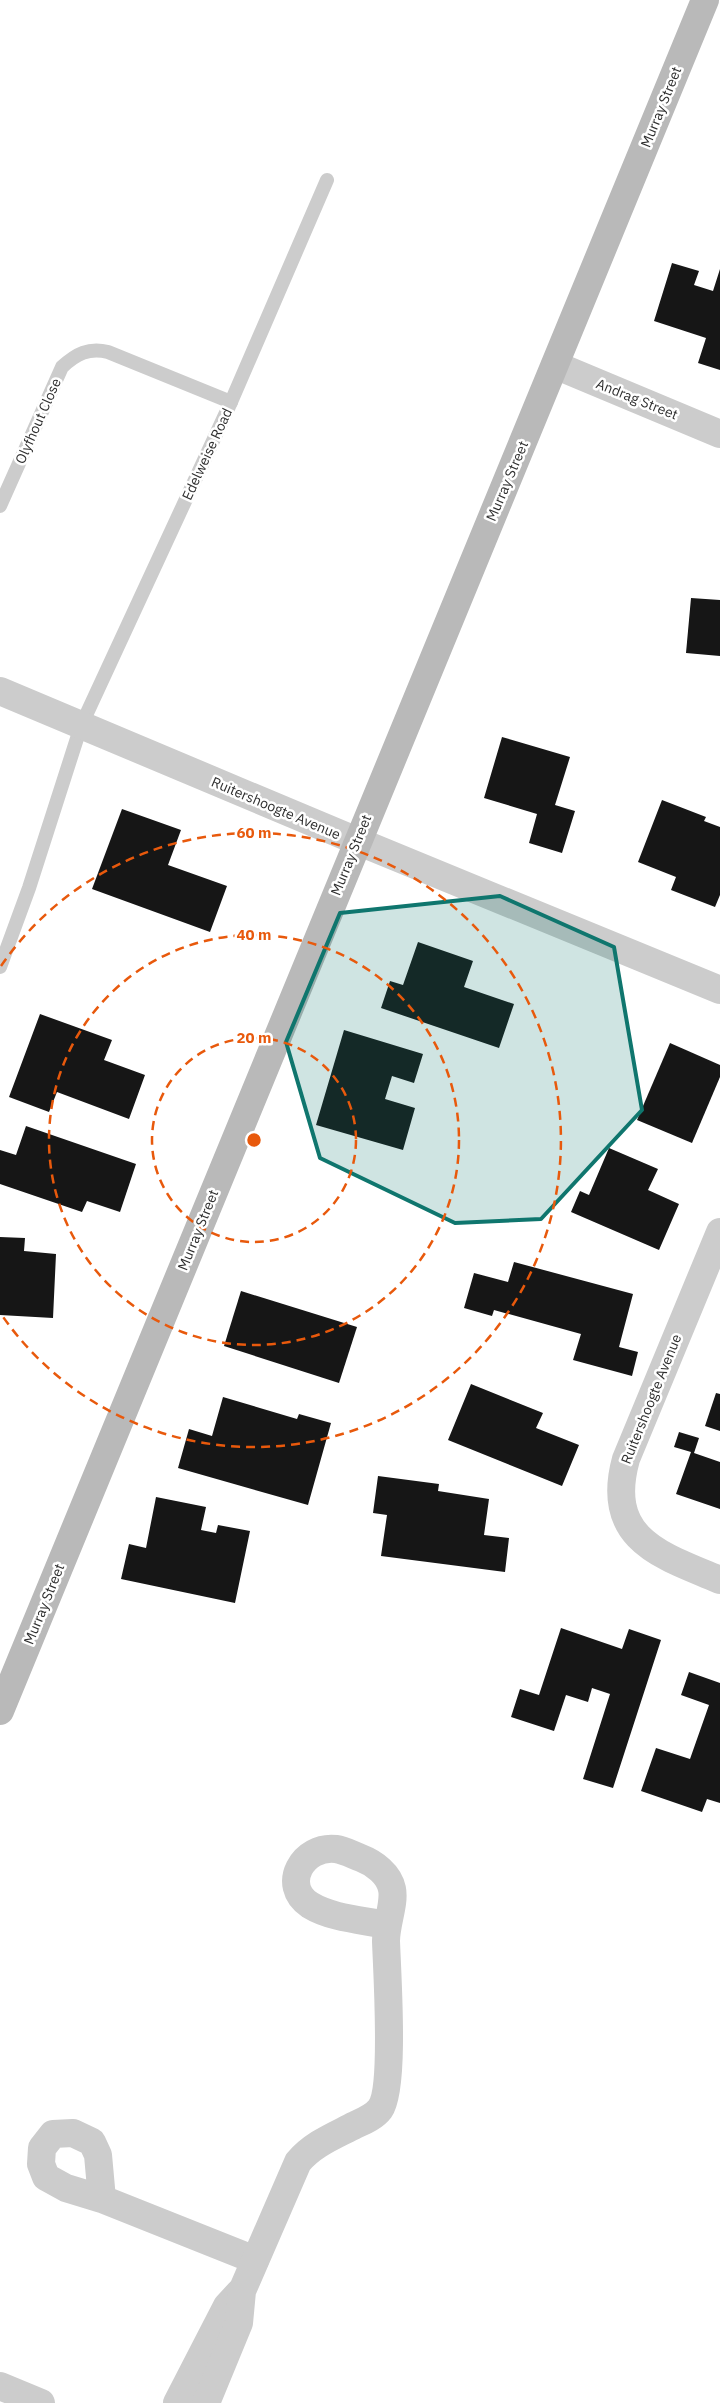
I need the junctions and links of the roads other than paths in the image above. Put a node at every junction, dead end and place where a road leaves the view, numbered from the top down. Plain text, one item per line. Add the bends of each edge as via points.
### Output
1 (705, 0) edge
2 (327, 180) dead end
3 (555, 365) junction
4 (231, 402) junction
5 (720, 434) edge
6 (0, 506) edge
7 (0, 691) edge
8 (81, 726) junction
9 (357, 841) junction
10 (0, 967) edge
11 (720, 990) edge
12 (720, 1232) edge
13 (720, 1580) edge
14 (0, 1711) edge
15 (386, 1925) dead end
16 (102, 2199) dead end
17 (255, 2260) junction
18 (211, 2362) junction
19 (0, 2386) edge
20 (41, 2403) edge
21 (177, 2403) edge
22 (206, 2403) edge

1 - 3 street, Murray Street
2 - 4 lane, Edelweise Road
3 - 5 street, Andrag Street
3 - 9 street, Murray Street
4 - 6 lane, Olyfhout Close via 108,352 80,352 62,366
4 - 8 lane, Edelweise Road
7 - 8 street, Ruitershoogte Avenue
8 - 9 street, Ruitershoogte Avenue
8 - 10 lane, Edelweise Road
9 - 11 street, Ruitershoogte Avenue
9 - 14 street, Murray Street
12 - 13 street, Ruitershoogte Avenue via 626,1458 620,1491 629,1523 649,1547 662,1556
15 - 17 street via 389,2083 386,2096 372,2117 325,2140 307,2151 298,2162
16 - 17 street
17 - 18 street via 242,2291 239,2323
18 - 21 street
18 - 22 street
19 - 20 street

